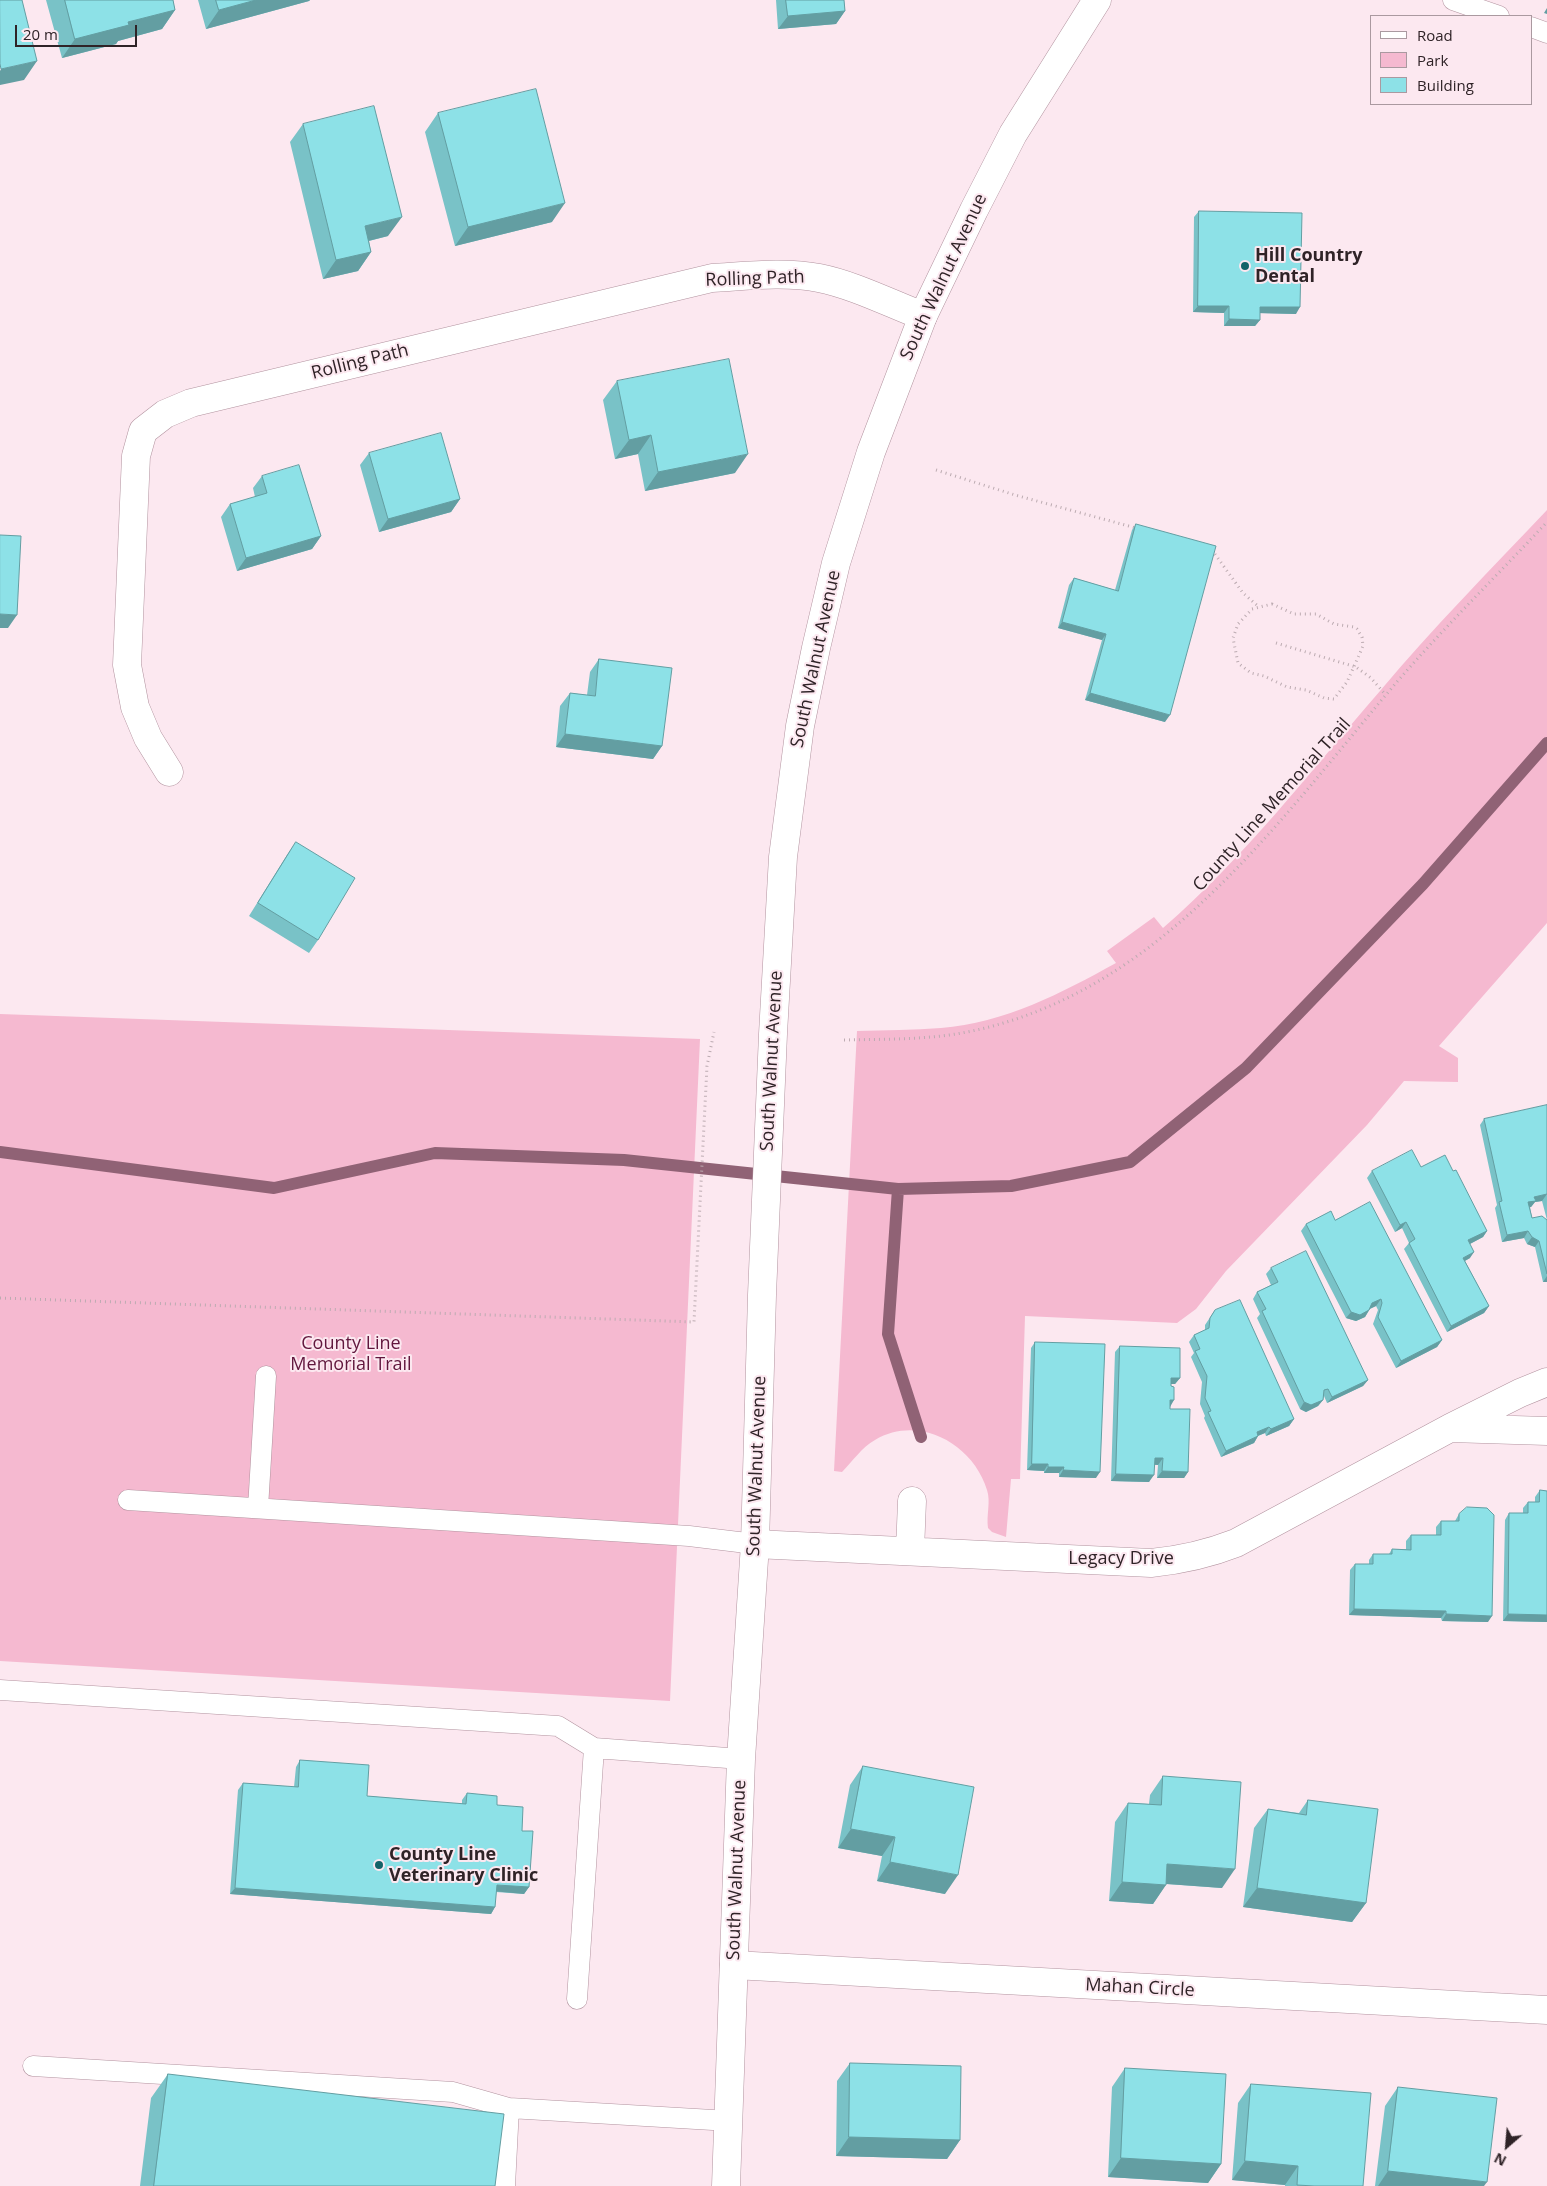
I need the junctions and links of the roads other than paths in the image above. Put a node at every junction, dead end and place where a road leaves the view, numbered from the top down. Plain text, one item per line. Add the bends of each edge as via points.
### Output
1 (1097, 0) edge
2 (1453, 0) edge
3 (1496, 15) edge
4 (1532, 27) edge
5 (1547, 33) edge
6 (923, 316) junction
7 (169, 772) dead end
8 (266, 1376) dead end
9 (1547, 1382) edge
10 (1450, 1428) junction
11 (1547, 1430) edge
12 (128, 1500) dead end
13 (912, 1501) dead end
14 (258, 1508) junction
15 (755, 1544) junction
16 (910, 1552) junction
17 (0, 1690) edge
18 (594, 1748) junction
19 (741, 1759) junction
20 (734, 1965) junction
21 (577, 1999) dead end
22 (1547, 2010) edge
23 (33, 2066) dead end
24 (509, 2108) junction
25 (730, 2121) junction
26 (505, 2186) edge
27 (726, 2186) edge

1 - 6 street, South Walnut Avenue via 1014,134
2 - 3 lane
4 - 5 lane
6 - 7 street, Rolling Path via 818,278 788,275 712,278 190,404 165,414 143,431 136,456 127,665 135,707 148,738
6 - 15 street, South Walnut Avenue via 871,452 836,563 800,726 782,857 762,1295
8 - 14 lane
9 - 10 street, Legacy Drive
10 - 11 street, Legacy Drive
10 - 16 street, Legacy Drive via 1236,1543 1208,1554 1151,1563
12 - 14 lane
13 - 16 street
14 - 15 lane via 689,1536
15 - 16 street, Legacy Drive
15 - 19 street, South Walnut Avenue
17 - 18 lane via 558,1726
18 - 19 lane
18 - 21 lane
19 - 20 street, South Walnut Avenue
20 - 22 street, Mahan Circle
20 - 25 street, South Walnut Avenue
23 - 24 lane via 453,2092
24 - 25 lane
24 - 26 lane
25 - 27 street, South Walnut Avenue

